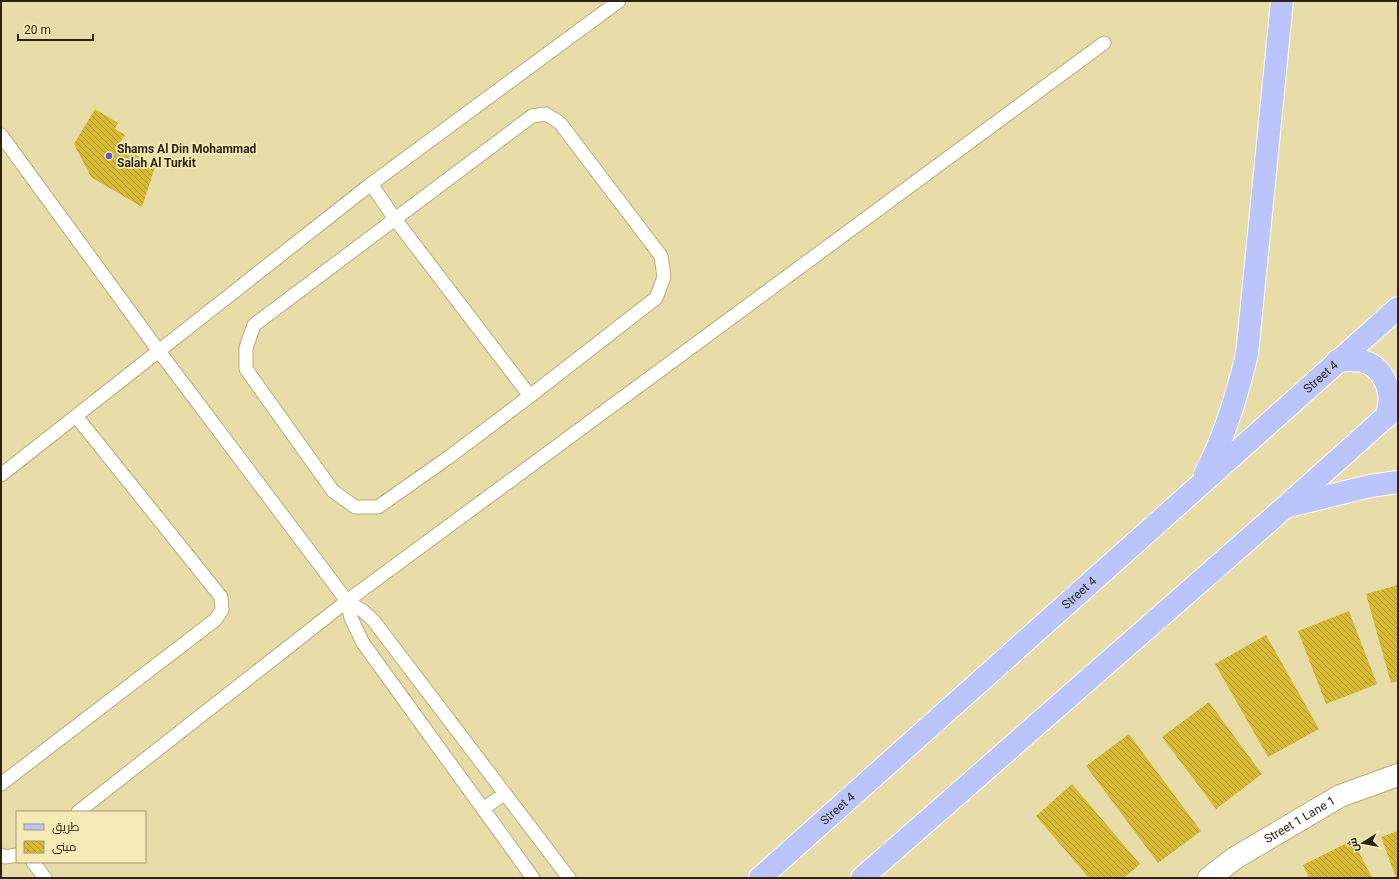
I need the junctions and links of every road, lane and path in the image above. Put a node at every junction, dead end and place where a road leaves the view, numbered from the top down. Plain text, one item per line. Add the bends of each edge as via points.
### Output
1 (619, 1) edge
2 (1282, 1) edge
3 (1104, 43) dead end
4 (1, 135) edge
5 (370, 184) junction
6 (395, 219) junction
7 (1398, 308) edge
8 (158, 350) junction
9 (1337, 361) junction
10 (530, 396) junction
11 (1392, 411) edge
12 (76, 416) junction
13 (1, 475) edge
14 (1398, 482) edge
15 (1199, 485) junction
16 (1284, 508) junction
17 (347, 601) junction
18 (1398, 775) edge
19 (1, 784) edge
20 (504, 794) junction
21 (483, 809) junction
22 (79, 811) edge
23 (1, 854) edge
24 (16, 854) edge
25 (35, 863) edge
26 (45, 878) edge
27 (533, 878) edge
28 (569, 878) edge
29 (760, 878) edge
30 (862, 878) edge
31 (1209, 878) edge

1 - 5 lane
2 - 15 main road via 1247,354 1229,421
3 - 17 lane
4 - 8 lane
5 - 6 lane
5 - 8 lane
6 - 10 lane
6 - 10 lane via 532,116 546,114 560,123 580,148 661,256 664,277 656,298
6 - 10 lane via 254,325 246,348 246,369 333,491 355,507 378,507
7 - 9 main road, Street 4
8 - 12 lane
8 - 17 lane
9 - 11 main road via 1363,361 1375,368 1384,378 1389,390
9 - 15 main road, Street 4
11 - 16 main road
12 - 13 lane
12 - 19 lane via 221,597 222,610 215,620
14 - 16 main road via 1337,493
15 - 29 main road, Street 4
16 - 30 main road
17 - 20 lane via 373,620
17 - 21 lane via 351,618 363,643
17 - 22 lane
18 - 31 street, Street 1 Lane 1 via 1340,796 1235,858
20 - 21 lane
20 - 28 lane
21 - 27 lane
23 - 24 lane via 5,858
25 - 26 lane

